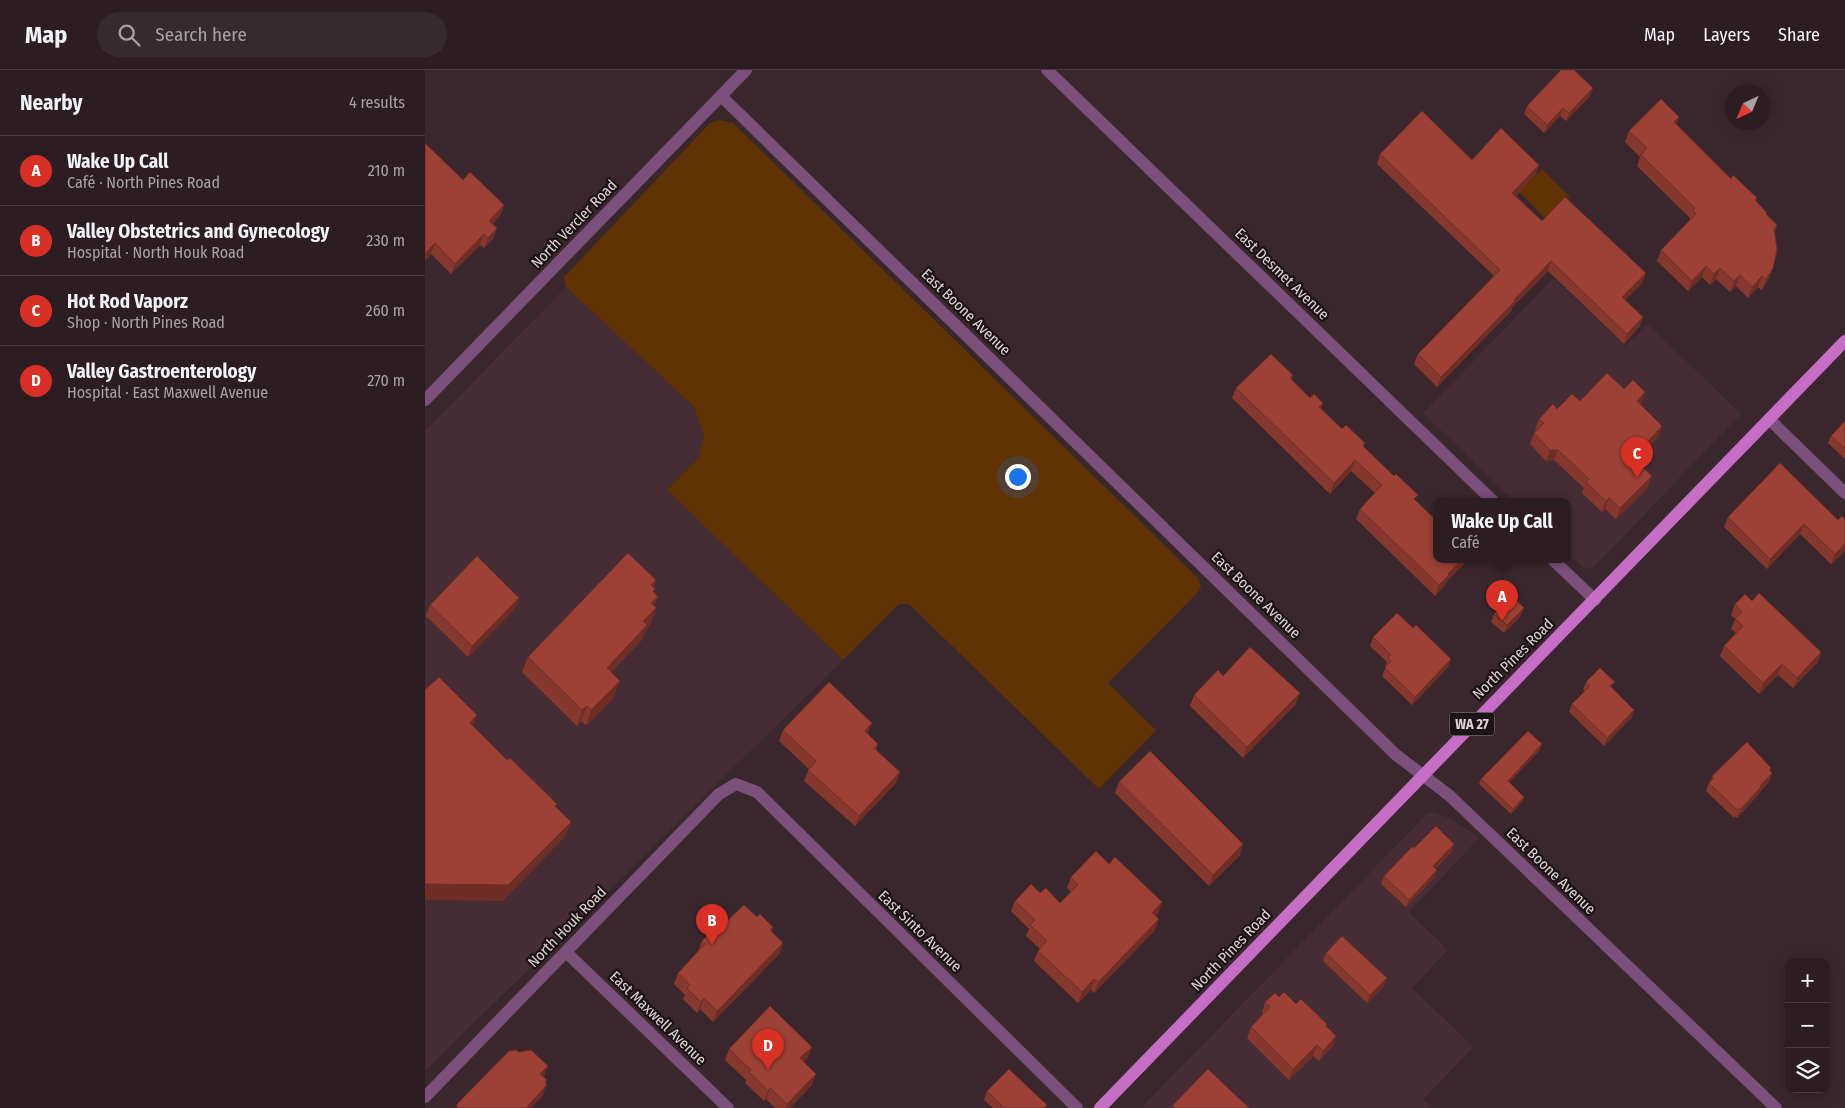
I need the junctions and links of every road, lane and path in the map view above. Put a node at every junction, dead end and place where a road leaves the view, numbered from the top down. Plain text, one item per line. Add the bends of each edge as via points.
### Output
1 (746, 70) edge
2 (1047, 70) edge
3 (721, 96) junction
4 (1845, 341) edge
5 (425, 400) edge
6 (1769, 419) junction
7 (1845, 493) edge
8 (1490, 498) edge
9 (1556, 563) edge
10 (1595, 600) junction
11 (1421, 776) junction
12 (736, 784) joint
13 (567, 952) junction
14 (425, 1097) edge
15 (728, 1108) edge
16 (1077, 1108) edge
17 (1100, 1108) edge
18 (1776, 1108) edge

1 - 3 street, North Vercler Road
2 - 8 street, East Desmet Avenue
3 - 5 street, North Vercler Road
3 - 11 street, East Boone Avenue
4 - 6 main road, North Pines Road / WA 27
6 - 7 street
6 - 10 main road, North Pines Road / WA 27
9 - 10 street
10 - 11 main road, North Pines Road / WA 27
11 - 17 main road, North Pines Road / WA 27
11 - 18 street, East Boone Avenue via 1450,796
12 - 13 street, North Houk Road via 719,794
12 - 16 street, East Sinto Avenue via 757,792
13 - 14 street, North Houk Road
13 - 15 street, East Maxwell Avenue

